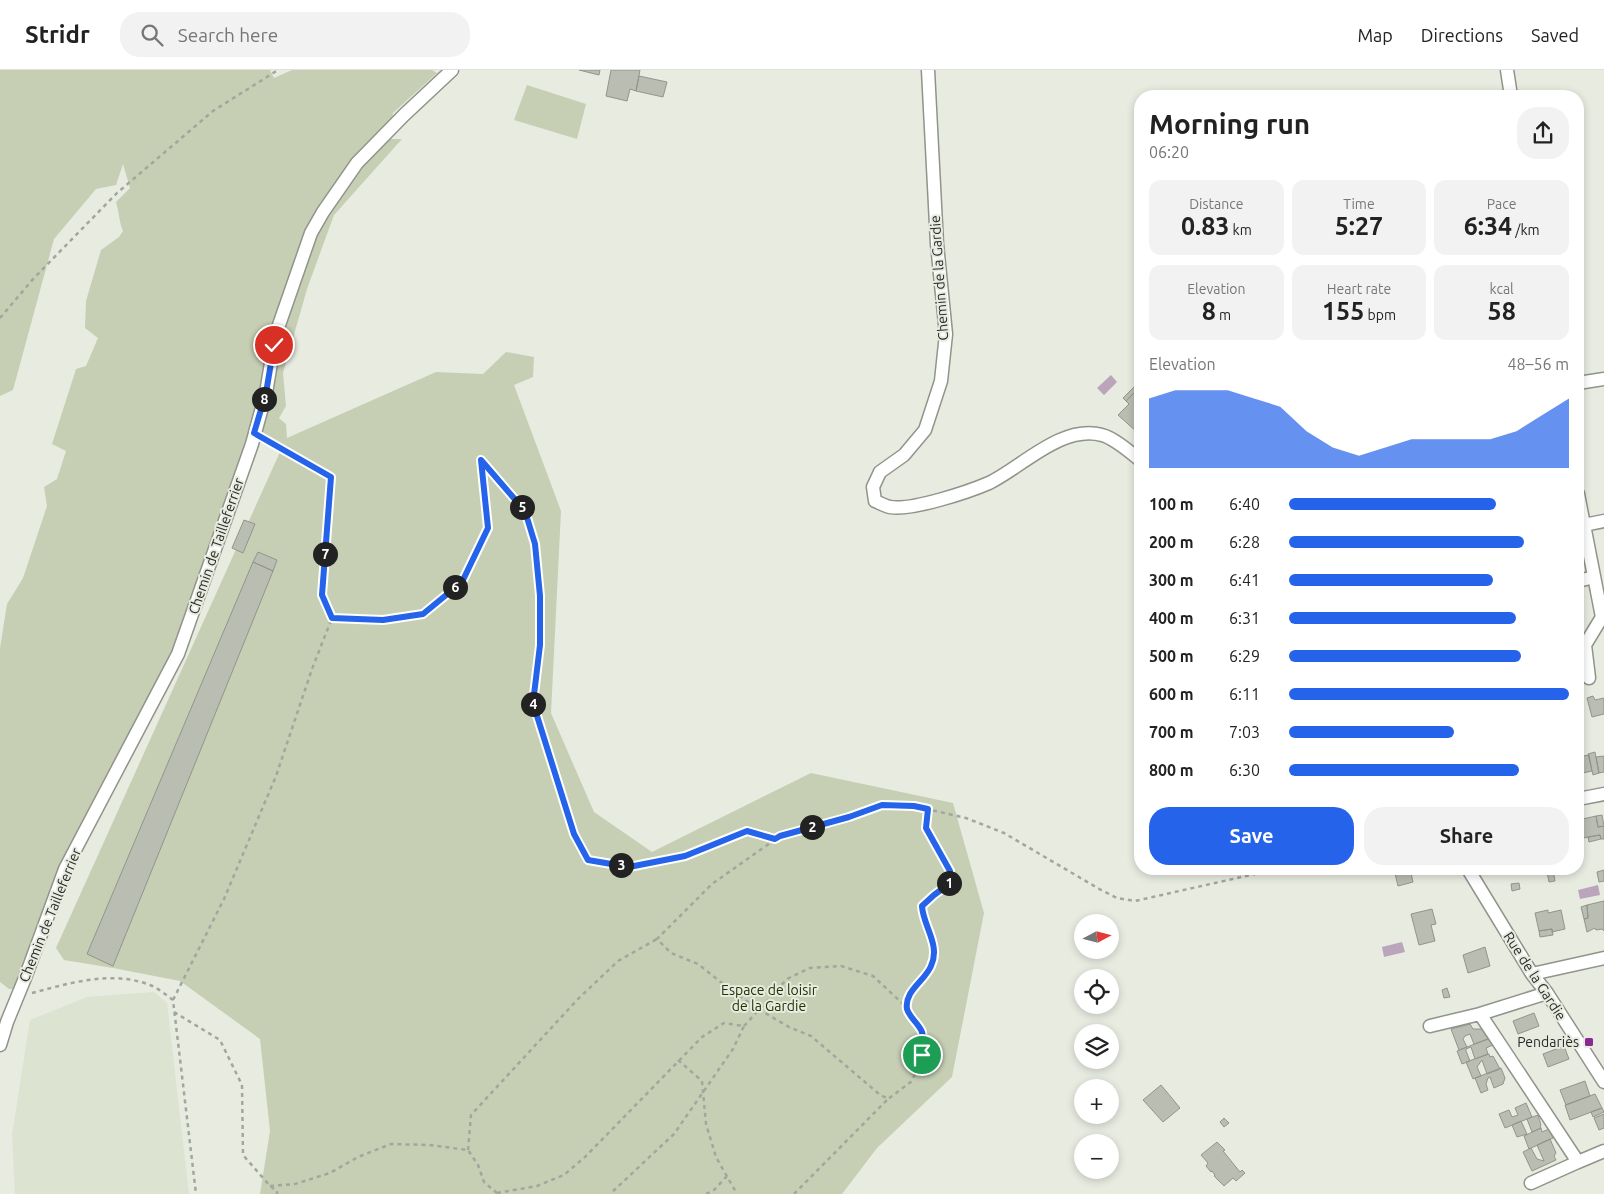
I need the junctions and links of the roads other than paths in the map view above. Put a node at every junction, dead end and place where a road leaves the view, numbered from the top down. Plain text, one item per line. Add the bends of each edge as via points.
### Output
1 (452, 70) edge
2 (928, 70) edge
3 (1507, 70) edge
4 (1510, 90) edge
5 (1604, 379) edge
6 (1584, 382) edge
7 (1134, 456) edge
8 (1604, 521) edge
9 (1584, 525) joint
10 (1594, 577) junction
11 (1584, 580) edge
12 (1603, 617) edge
13 (1589, 678) dead end
14 (1604, 794) edge
15 (1584, 798) edge
16 (1472, 875) edge
17 (1604, 958) edge
18 (1532, 974) junction
19 (1547, 993) junction
20 (1480, 1014) junction
21 (1430, 1026) dead end
22 (0, 1045) edge
23 (1604, 1082) edge
24 (1604, 1151) edge
25 (1578, 1162) junction
26 (1531, 1183) dead end

1 - 22 street, Chemin de Tailleferrier via 358,163 310,233 275,338 266,393 254,433 178,654 65,869
2 - 7 street, Chemin de la Gardie via 936,244 946,334 941,381 925,430 904,455 880,472 873,487 875,502 890,507 944,499 990,482 1051,444 1085,433 1104,435
3 - 4 street
5 - 6 street
8 - 9 street
9 - 10 street
10 - 11 street
10 - 12 street
12 - 13 street via 1585,645
14 - 15 street
16 - 18 street, Rue de la Gardie
17 - 18 street
18 - 19 street, Rue de la Gardie
19 - 20 street
19 - 23 street, Rue de la Gardie
20 - 21 street
20 - 25 street
24 - 25 street
25 - 26 street

